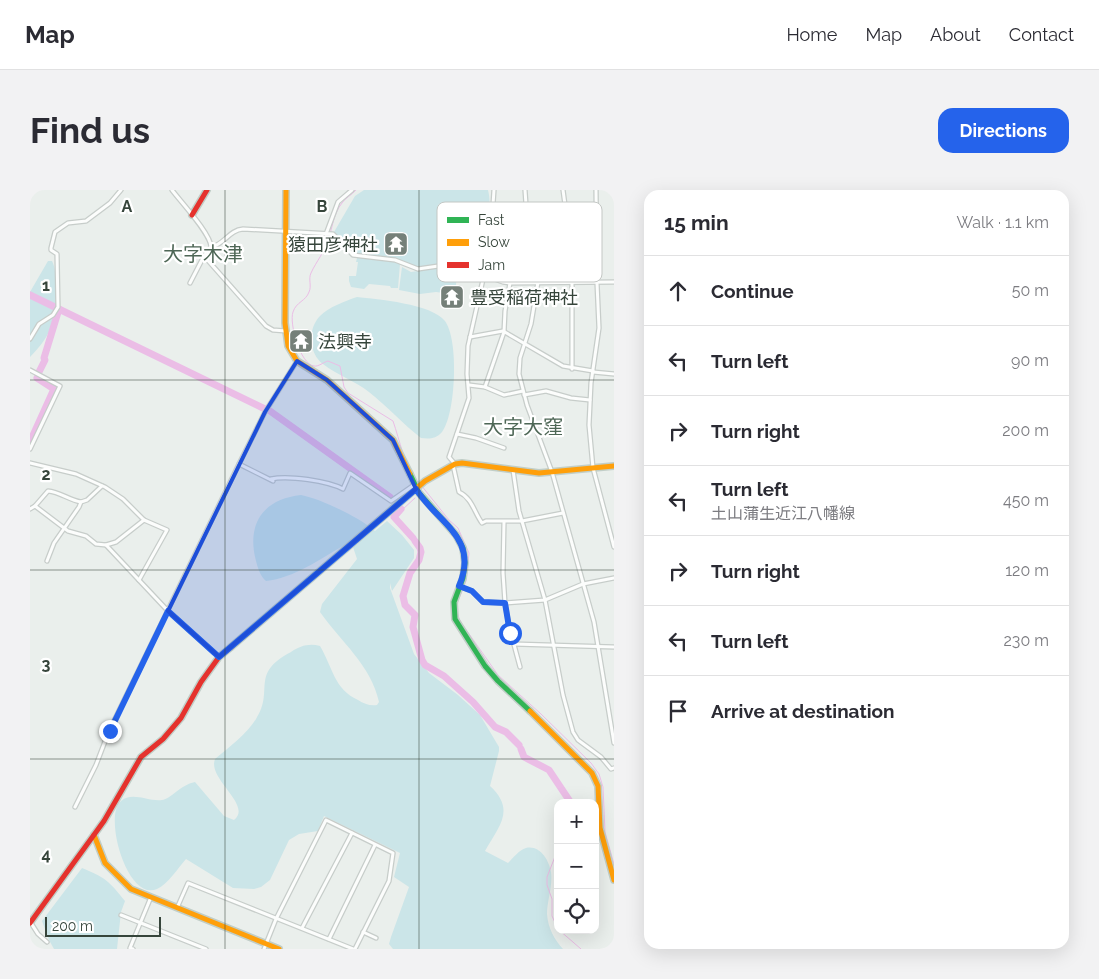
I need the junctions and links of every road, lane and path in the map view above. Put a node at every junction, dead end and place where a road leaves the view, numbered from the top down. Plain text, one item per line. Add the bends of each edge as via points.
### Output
1 (121, 190) edge
2 (172, 190) edge
3 (207, 190) edge
4 (286, 190) edge
5 (352, 190) edge
6 (192, 215) junction
7 (286, 232) junction
8 (328, 234) junction
9 (211, 247) junction
10 (204, 256) junction
11 (437, 267) edge
12 (482, 282) edge
13 (507, 282) edge
14 (537, 282) junction
15 (614, 282) edge
16 (190, 283) dead end
17 (510, 283) junction
18 (597, 283) junction
19 (572, 284) junction
20 (286, 331) junction
21 (504, 332) junction
22 (470, 337) junction
23 (30, 339) edge
24 (526, 343) junction
25 (297, 361) junction
26 (572, 369) junction
27 (30, 370) edge
28 (593, 372) junction
29 (614, 374) edge
30 (469, 385) junction
31 (485, 387) junction
32 (524, 393) junction
33 (590, 400) junction
34 (457, 434) junction
35 (504, 448) dead end
36 (30, 449) edge
37 (30, 463) edge
38 (239, 464) junction
39 (454, 465) junction
40 (614, 466) edge
41 (593, 468) junction
42 (513, 470) junction
43 (552, 472) junction
44 (102, 486) junction
45 (416, 487) junction
46 (81, 502) junction
47 (35, 506) junction
48 (30, 509) edge
49 (563, 513) junction
50 (144, 520) junction
51 (522, 521) junction
52 (504, 522) junction
53 (65, 529) junction
54 (106, 545) junction
55 (614, 547) edge
56 (47, 562) dead end
57 (614, 578) edge
58 (139, 580) junction
59 (584, 584) junction
60 (462, 587) junction
61 (545, 600) junction
62 (505, 603) junction
63 (168, 611) junction
64 (514, 644) junction
65 (555, 644) junction
66 (598, 647) junction
67 (614, 647) edge
68 (219, 657) junction
69 (520, 667) dead end
70 (614, 743) edge
71 (614, 768) edge
72 (75, 807) dead end
73 (352, 833) junction
74 (94, 835) junction
75 (375, 845) junction
76 (614, 880) edge
77 (151, 897) junction
78 (177, 908) junction
79 (121, 915) dead end
80 (276, 919) junction
81 (30, 923) edge
82 (141, 923) junction
83 (302, 928) junction
84 (363, 932) junction
85 (376, 938) dead end
86 (329, 939) junction
87 (47, 942) dead end
88 (265, 946) edge
89 (131, 949) edge
90 (206, 949) edge
91 (279, 949) edge
92 (354, 949) edge

1 - 23 street via 86,221 68,223 55,232 50,248 57,256 58,308 54,315 39,324
2 - 6 street
3 - 6 street
4 - 7 street
5 - 8 street via 338,202
6 - 9 street via 208,237
7 - 8 street
7 - 9 street via 239,230
7 - 20 street
8 - 11 street via 353,255 394,260 418,269
9 - 10 street
10 - 16 street
10 - 20 street via 266,326 278,332
12 - 22 street
13 - 17 street
14 - 17 street
14 - 19 street
14 - 24 street
15 - 18 street
17 - 21 street
18 - 19 street
18 - 28 street via 599,328
19 - 26 street
20 - 25 street via 287,342
21 - 22 street
21 - 24 street
21 - 31 street
22 - 30 street
24 - 26 street
24 - 32 street via 519,364
25 - 38 street via 265,412
25 - 45 street via 327,380 393,440
26 - 28 street
27 - 36 street via 60,386
28 - 29 street
28 - 33 street
30 - 31 street
30 - 34 street via 469,398
31 - 32 street via 504,394
32 - 33 street via 546,391
32 - 43 street
33 - 41 street
34 - 35 street
34 - 39 street via 449,457
37 - 44 street via 76,474
38 - 45 street via 272,480 296,479 343,488 350,473 391,501
38 - 63 street
39 - 42 street via 468,463
39 - 45 street
39 - 52 street via 459,492 470,501 482,523
40 - 41 street
41 - 43 street
41 - 55 street
42 - 43 street
42 - 51 street
43 - 49 street
44 - 46 street
44 - 50 street via 123,499
45 - 60 street via 451,527 461,544 464,558
45 - 68 street
46 - 47 street via 48,491
46 - 53 street
47 - 48 street
47 - 53 street
49 - 51 street
49 - 59 street
50 - 54 street via 116,542
50 - 58 street via 167,530
51 - 52 street
51 - 61 street
52 - 62 street
53 - 54 street via 86,536 96,544
53 - 56 street via 52,547
54 - 58 street
57 - 59 street
58 - 63 street
59 - 61 street
59 - 66 street
60 - 62 street via 472,591 483,602
60 - 76 street via 454,602 454,615 485,666 596,779 600,828
61 - 62 street
61 - 65 street
62 - 64 street
63 - 68 street
63 - 72 street
64 - 65 street
64 - 69 street
65 - 66 street
65 - 71 street via 573,732 611,769
66 - 67 street
66 - 70 street
68 - 74 street via 181,718 141,757
73 - 75 street
73 - 80 street via 326,820
73 - 83 street
74 - 77 street via 103,860 114,872 131,889
74 - 81 street
75 - 84 street via 393,854 389,881
75 - 86 street
77 - 78 street
77 - 82 street
78 - 80 street via 188,883
78 - 88 street
79 - 82 street
80 - 83 street
80 - 88 street
81 - 87 street
82 - 89 street
82 - 90 street
83 - 86 street
84 - 85 street
84 - 92 street
86 - 92 street
88 - 91 street

